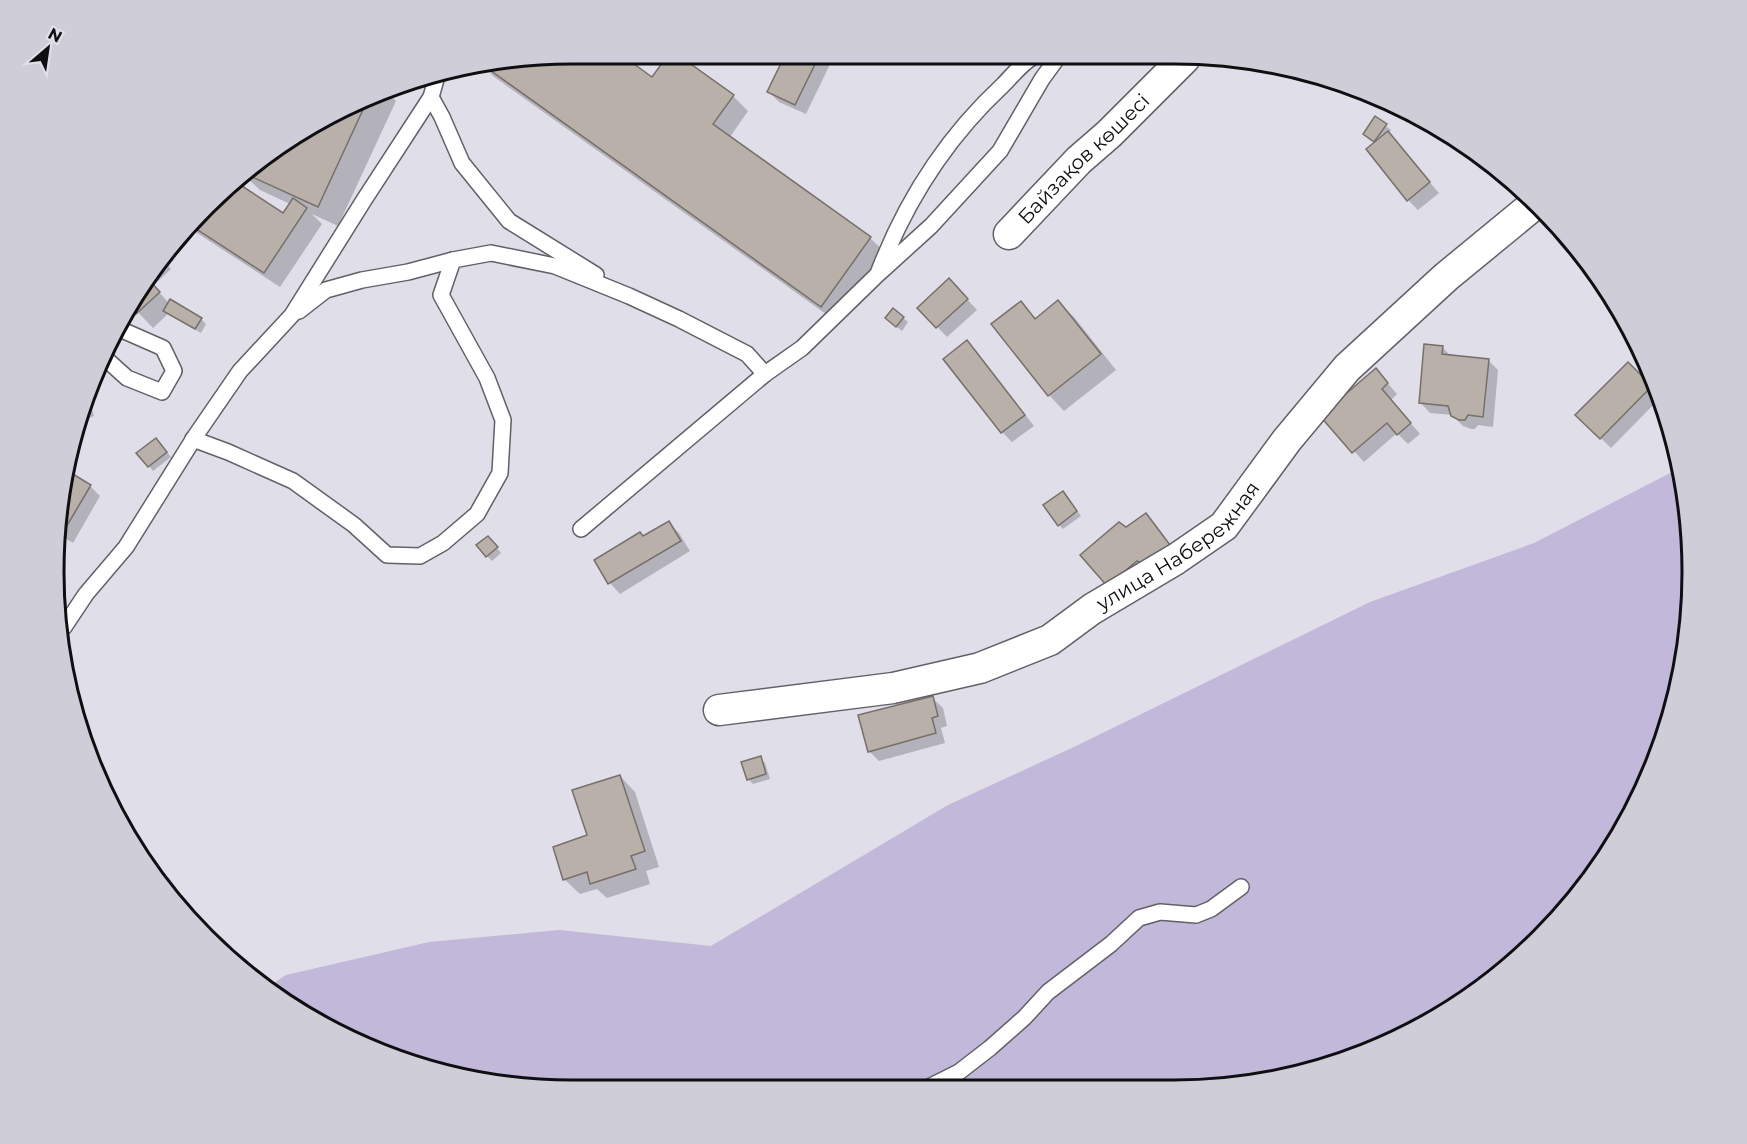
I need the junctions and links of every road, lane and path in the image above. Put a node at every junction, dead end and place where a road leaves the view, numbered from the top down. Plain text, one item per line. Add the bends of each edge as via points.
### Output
1 (1026, 64) edge
2 (1053, 64) edge
3 (1179, 64) edge
4 (435, 84) edge
5 (431, 97) junction
6 (1529, 209) edge
7 (1010, 234) dead end
8 (453, 260) junction
9 (877, 275) junction
10 (629, 296) junction
11 (292, 315) junction
12 (125, 331) edge
13 (110, 363) edge
14 (765, 374) junction
15 (193, 439) junction
16 (581, 529) dead end
17 (68, 622) edge
18 (719, 710) dead end
19 (1242, 887) dead end
20 (942, 1080) edge

1 - 9 lane via 985,102 940,156 911,200
2 - 9 lane via 1000,151 932,226
3 - 7 street, Байзақов көшесі via 1079,160
4 - 5 lane
5 - 10 lane via 462,163 509,221
5 - 11 lane
6 - 18 street, улица Набережная via 1446,277 1347,368 1287,440 1224,526 1050,640 980,668 893,688
8 - 10 lane via 491,253 555,266
8 - 11 lane via 326,290
8 - 15 lane via 441,295 488,378 503,420 500,473 477,514 443,543 420,556 387,555 294,481
9 - 14 lane via 801,348
10 - 14 lane via 747,354
11 - 15 lane via 240,371
12 - 13 lane via 163,348 174,371 162,392 127,378
14 - 16 lane
15 - 17 lane via 126,547
19 - 20 lane via 1196,915 1160,912 1139,918 1048,992 990,1048

